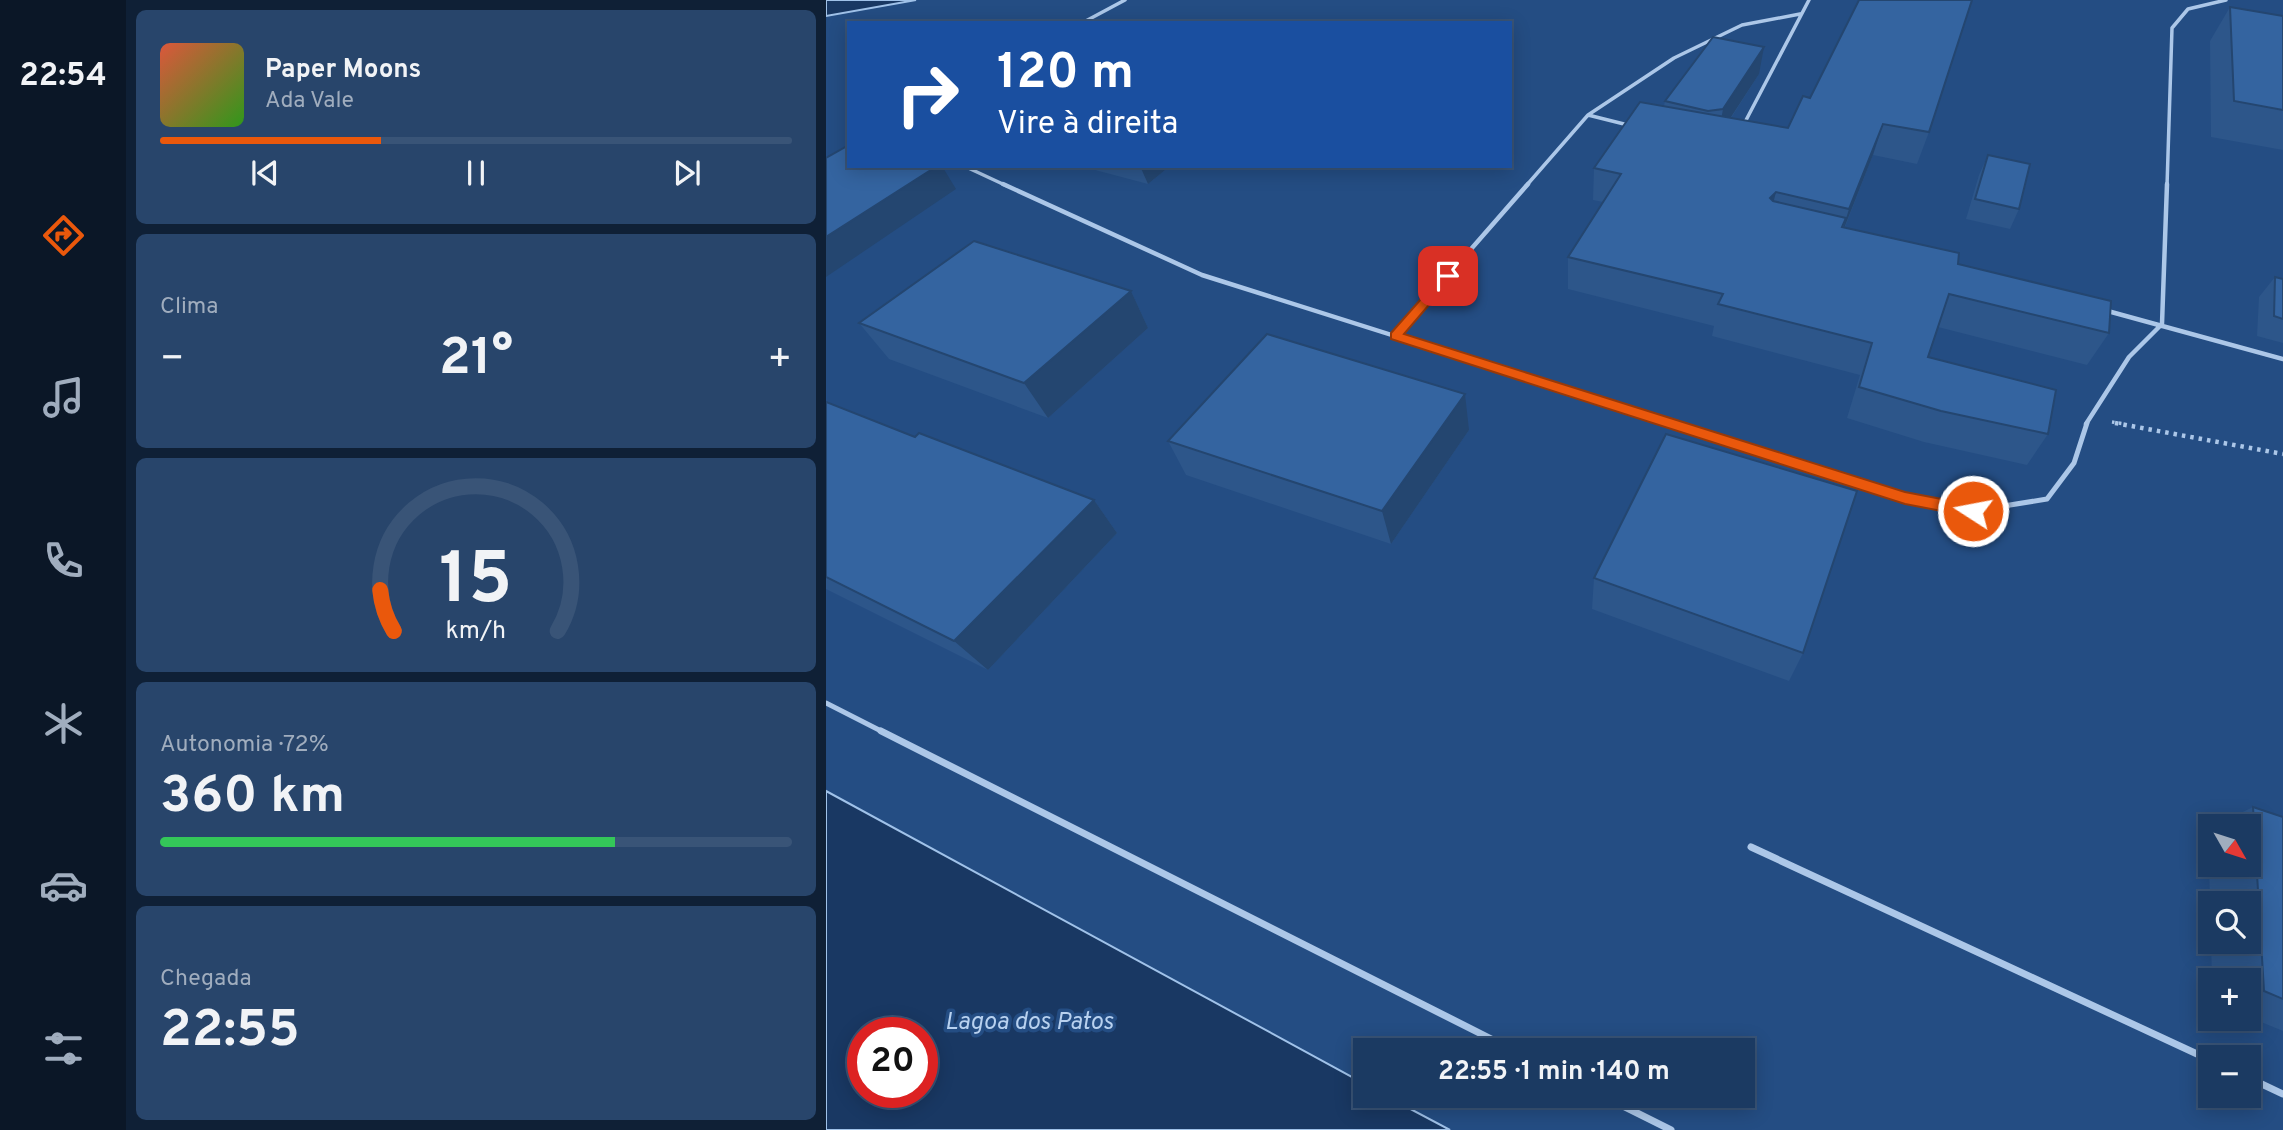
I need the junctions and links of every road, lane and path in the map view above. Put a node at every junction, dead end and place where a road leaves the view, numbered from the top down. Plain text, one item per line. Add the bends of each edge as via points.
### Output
1 (1125, 0) edge
2 (1809, 0) edge
3 (2226, 0) edge
4 (1800, 14) junction
5 (1086, 21) edge
6 (1587, 115) junction
7 (1639, 127) edge
8 (1740, 132) edge
9 (968, 168) edge
10 (2096, 308) edge
11 (2162, 324) junction
12 (1395, 336) junction
13 (2283, 359) edge
14 (2088, 418) junction
15 (2283, 454) edge
16 (826, 703) edge
17 (1751, 847) dead end
18 (1489, 1038) edge
19 (2198, 1054) edge
20 (2261, 1084) edge
21 (2283, 1094) edge
22 (1627, 1108) edge
23 (1671, 1130) edge

1 - 5 lane
2 - 4 lane
3 - 11 lane via 2192,5 2179,14 2172,28
4 - 6 lane via 1742,24 1674,58
4 - 8 lane
6 - 7 lane
6 - 12 lane
9 - 12 lane via 1202,275
10 - 11 lane
11 - 13 lane
11 - 14 lane via 2129,357
12 - 14 lane via 1905,498 1973,511 2047,499 2074,463
14 - 15 path
16 - 18 lane
17 - 19 lane
20 - 21 lane
22 - 23 lane

